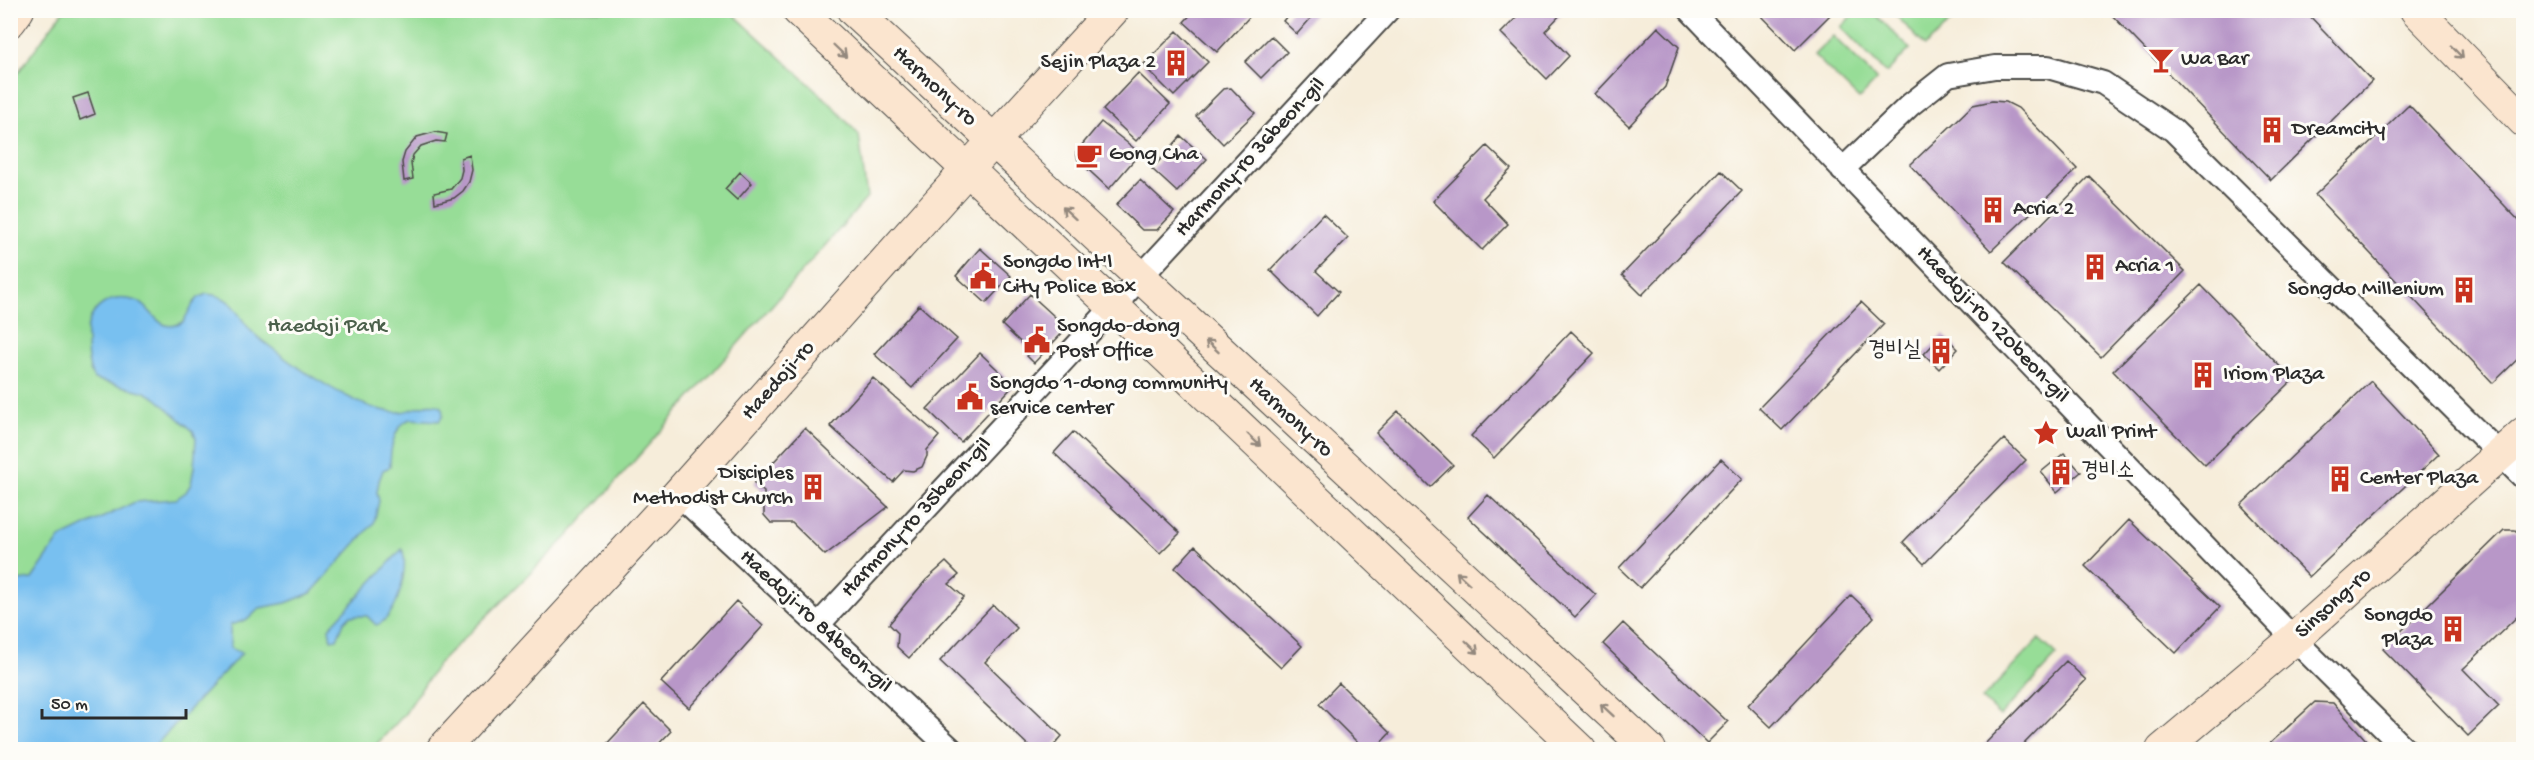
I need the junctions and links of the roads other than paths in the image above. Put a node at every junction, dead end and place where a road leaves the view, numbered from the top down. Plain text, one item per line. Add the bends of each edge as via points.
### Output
1 (18, 10) edge
2 (798, 10) edge
3 (853, 10) edge
4 (1113, 10) edge
5 (1388, 10) edge
6 (1690, 10) edge
7 (2416, 10) edge
8 (10, 21) edge
9 (2523, 121) edge
10 (993, 142) junction
11 (1842, 170) junction
12 (966, 171) junction
13 (1139, 278) junction
14 (1113, 306) junction
15 (2513, 443) edge
16 (2523, 478) edge
17 (678, 494) junction
18 (819, 624) junction
19 (2294, 639) junction
20 (442, 750) edge
21 (952, 750) edge
22 (1580, 750) edge
23 (1650, 750) edge
24 (2162, 750) edge
25 (2406, 750) edge

1 - 8 street
2 -> 12 street, Harmony-ro
3 - 10 street, Harmony-ro
4 - 10 street, Haedoji-ro
5 - 13 street, Harmony-ro 36beon-gil
6 - 11 street, Haedoji-ro 120beon-gil
7 -> 9 street
10 - 12 street, Haedoji-ro
13 -> 10 street, Harmony-ro
11 - 15 street via 1948,75 1995,67 2048,68 2103,83 2173,130
11 - 19 street, Haedoji-ro 120beon-gil
12 - 14 street, Harmony-ro
12 - 17 street, Haedoji-ro
13 - 14 street, Harmony-ro 36beon-gil
23 -> 13 street, Harmony-ro
14 - 18 street, Harmony-ro 35beon-gil
14 -> 22 street, Harmony-ro
15 - 16 street
15 - 19 street, Sinsong-ro
17 - 18 street, Haedoji-ro 84beon-gil
17 - 20 street, Haedoji-ro
18 - 21 street, Haedoji-ro 84beon-gil
19 - 24 street, Sinsong-ro
19 - 25 street, Haedoji-ro 120beon-gil

